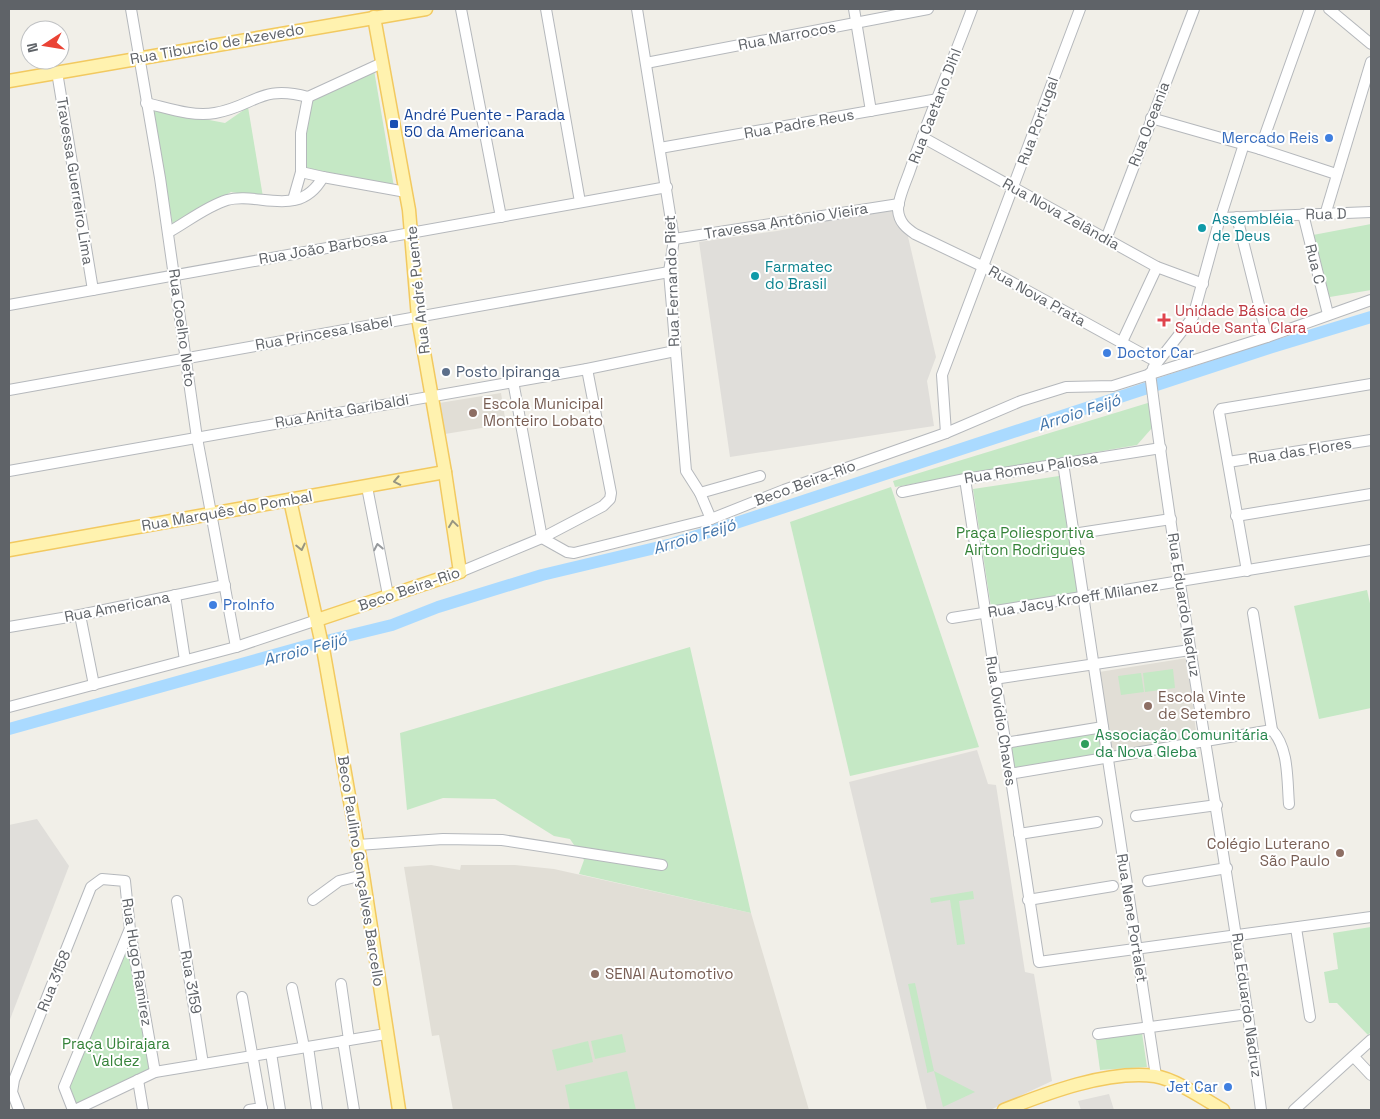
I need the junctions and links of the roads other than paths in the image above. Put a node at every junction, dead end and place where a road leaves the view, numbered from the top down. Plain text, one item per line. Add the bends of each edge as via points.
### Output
1 (131, 9) edge
2 (426, 9) edge
3 (461, 9) edge
4 (546, 9) edge
5 (637, 9) edge
6 (854, 9) edge
7 (928, 9) edge
8 (972, 9) edge
9 (1080, 9) edge
10 (1194, 9) edge
11 (1310, 9) edge
12 (1329, 9) edge
13 (374, 13) edge
14 (856, 22) junction
15 (1371, 44) edge
16 (138, 58) junction
17 (646, 62) junction
18 (1371, 62) edge
19 (382, 63) junction
20 (57, 72) junction
21 (9, 81) edge
22 (308, 97) junction
23 (938, 99) junction
24 (146, 103) junction
25 (871, 111) junction
26 (1151, 118) junction
27 (922, 137) junction
28 (1244, 144) junction
29 (660, 148) junction
30 (1260, 148) junction
31 (301, 172) junction
32 (1336, 174) junction
33 (323, 177) junction
34 (667, 187) junction
35 (1014, 187) junction
36 (406, 192) junction
37 (293, 200) junction
38 (580, 202) junction
39 (899, 204) junction
40 (1371, 212) edge
41 (1303, 214) junction
42 (1325, 215) junction
43 (501, 217) junction
44 (1237, 217) junction
45 (1221, 218) junction
46 (412, 231) junction
47 (169, 232) junction
48 (674, 239) junction
49 (1106, 240) junction
50 (984, 267) junction
51 (1157, 267) junction
52 (669, 272) junction
53 (175, 275) junction
54 (1204, 284) junction
55 (93, 290) junction
56 (1371, 300) edge
57 (9, 302) edge
58 (1328, 314) junction
59 (418, 318) junction
60 (1266, 337) junction
61 (1122, 342) junction
62 (675, 351) junction
63 (185, 357) junction
64 (1157, 362) junction
65 (587, 369) junction
66 (1150, 375) junction
67 (512, 381) junction
68 (1371, 384) edge
69 (9, 390) edge
70 (431, 395) junction
71 (946, 433) junction
72 (197, 438) junction
73 (1371, 440) edge
74 (1160, 448) junction
75 (1228, 462) junction
76 (1063, 463) junction
77 (9, 471) edge
78 (445, 472) junction
79 (760, 476) dead end
80 (965, 479) junction
81 (367, 487) junction
82 (902, 492) dead end
83 (700, 493) junction
84 (1371, 494) edge
85 (290, 500) junction
86 (211, 514) junction
87 (1236, 516) junction
88 (711, 519) junction
89 (1171, 519) junction
90 (1073, 534) junction
91 (542, 538) junction
92 (9, 550) edge
93 (1371, 550) edge
94 (460, 572) junction
95 (1247, 572) junction
96 (1180, 582) junction
97 (225, 585) junction
98 (174, 595) junction
99 (388, 595) junction
100 (1084, 598) junction
101 (984, 613) junction
102 (1253, 614) dead end
103 (80, 615) junction
104 (952, 618) dead end
105 (317, 620) junction
106 (9, 627) edge
107 (236, 647) junction
108 (1190, 650) junction
109 (185, 660) junction
110 (1093, 665) junction
111 (994, 679) junction
112 (94, 685) junction
113 (9, 707) edge
114 (1103, 727) junction
115 (1272, 730) junction
116 (1005, 742) junction
117 (1206, 742) junction
118 (1107, 759) junction
119 (1009, 774) junction
120 (1289, 804) dead end
121 (1217, 805) junction
122 (1136, 816) dead end
123 (1098, 822) dead end
124 (1019, 834) junction
125 (358, 846) junction
126 (662, 865) dead end
127 (1227, 868) junction
128 (363, 875) junction
129 (125, 881) joint
130 (1148, 881) dead end
131 (1113, 886) dead end
132 (313, 900) dead end
133 (1028, 900) junction
134 (177, 901) dead end
135 (1371, 918) edge
136 (1296, 928) junction
137 (130, 930) junction
138 (1237, 936) junction
139 (1137, 950) junction
140 (341, 984) dead end
141 (292, 988) dead end
142 (242, 997) dead end
143 (1248, 1014) junction
144 (1310, 1017) dead end
145 (1149, 1026) junction
146 (386, 1034) junction
147 (1098, 1034) dead end
148 (346, 1040) junction
149 (1371, 1040) edge
150 (306, 1047) junction
151 (271, 1053) junction
152 (253, 1056) junction
153 (1354, 1057) junction
154 (203, 1064) junction
155 (155, 1072) junction
156 (1371, 1075) edge
157 (1156, 1076) junction
158 (138, 1080) junction
159 (1260, 1108) edge
160 (262, 1109) edge
161 (19, 1110) edge
162 (74, 1110) edge
163 (143, 1110) edge
164 (249, 1110) edge
165 (280, 1110) edge
166 (317, 1110) edge
167 (354, 1110) edge
168 (399, 1110) edge
169 (1004, 1110) edge
170 (1223, 1110) edge
171 (1294, 1110) edge

1 - 16 street, Rua Coelho Neto
2 - 13 main road, Rua Tiburcio de Azevedo
3 - 43 street
4 - 38 street
5 - 17 street, Rua Fernando Riet
6 - 14 street
7 - 14 street, Rua Marrocos
8 - 23 street, Rua Caetano Dihl
9 - 35 street, Rua Portugal
10 - 26 street, Rua Oceania
11 - 30 street
12 - 15 street
13 - 16 main road, Rua Tiburcio de Azevedo
13 - 19 main road, Rua André Puente
14 - 17 street, Rua Marrocos
14 - 25 street
16 - 20 main road, Rua Tiburcio de Azevedo
16 - 24 street, Rua Coelho Neto
17 - 29 street, Rua Fernando Riet
18 - 32 street
19 - 22 street
19 - 36 main road, Rua André Puente
20 - 21 main road, Rua Tiburcio de Azevedo
20 - 55 street, Travessa Guerreiro Lima
22 - 24 street via 288,91 271,92 223,111 200,114
22 - 31 street via 301,133
23 - 25 street, Rua Padre Reus
23 - 27 street, Rua Caetano Dihl
24 - 47 street, Rua Coelho Neto
25 - 29 street, Rua Padre Reus
26 - 28 street
26 - 49 street, Rua Oceania
27 - 35 street, Rua Nova Zelândia
27 - 39 street, Rua Caetano Dihl
28 - 30 street
28 - 45 street
29 - 34 street, Rua Fernando Riet
30 - 32 street
31 - 33 street
31 - 37 street
32 - 42 street
33 - 36 street
33 - 37 street via 308,192
34 - 38 street, Rua João Barbosa
34 - 48 street, Rua Fernando Riet
35 - 49 street, Rua Nova Zelândia
35 - 50 street, Rua Portugal
36 - 46 main road, Rua André Puente
37 - 47 street via 278,203 229,199
38 - 43 street, Rua João Barbosa
39 - 48 street, Travessa Antônio Vieira
39 - 50 street, Rua Nova Prata via 901,220 906,228
40 - 42 street, Rua D
41 - 42 street, Rua D
41 - 44 street, Rua D
41 - 58 street, Rua C
43 - 46 street, Rua João Barbosa
44 - 45 street, Rua D
44 - 60 street
45 - 54 street
46 - 53 street, Rua João Barbosa
46 - 59 main road, Rua André Puente
47 - 53 street, Rua Coelho Neto
48 - 52 street, Rua Fernando Riet
49 - 51 street, Rua Nova Zelândia
50 - 61 street, Rua Nova Prata
50 - 71 street, Rua Portugal via 942,375
51 - 54 street, Rua Nova Zelândia
51 - 61 street
52 - 59 street, Rua Princesa Isabel
52 - 62 street, Rua Fernando Riet
53 - 55 street, Rua João Barbosa
53 - 63 street, Rua Coelho Neto
54 - 64 street via 1193,317
55 - 57 street, Rua João Barbosa
56 - 58 street, Beco Beira-Rio
58 - 60 street, Beco Beira-Rio
59 - 63 street, Rua Princesa Isabel
59 - 70 main road, Rua André Puente
60 - 66 street, Beco Beira-Rio
61 - 64 street, Rua Nova Prata
62 - 65 street, Rua Anita Garibaldi
62 - 83 street, Rua Fernando Riet via 686,471
63 - 69 street, Rua Princesa Isabel
63 - 72 street, Rua Coelho Neto
64 - 66 street
65 - 67 street, Rua Anita Garibaldi
65 - 91 street via 610,500
66 - 71 street, Beco Beira-Rio via 1113,386 1066,387 1021,401
66 - 74 street, Rua Eduardo Nadruz
67 - 70 street, Rua Anita Garibaldi
67 - 91 street
68 - 75 street via 1221,408
70 - 72 street, Rua Anita Garibaldi
70 - 78 main road, Rua André Puente
71 - 88 street, Beco Beira-Rio
72 - 77 street, Rua Anita Garibaldi
72 - 86 street, Rua Coelho Neto
73 - 75 street, Rua das Flores
74 - 76 street, Rua Romeu Paliosa
74 - 89 street, Rua Eduardo Nadruz
75 - 87 street
76 - 80 street, Rua Romeu Paliosa
76 - 90 street, Rua Nene Portalet
78 -> 81 main road, Rua Marquês do Pombal
94 -> 78 main road, Rua André Puente
79 - 83 street
80 - 82 street, Rua Romeu Paliosa
80 - 101 street, Rua Ovídio Chaves
81 - 85 main road, Rua Marquês do Pombal
99 -> 81 street
83 - 88 street, Rua Fernando Riet
84 - 87 street
85 - 86 main road, Rua Marquês do Pombal
85 -> 105 main road, Beco Paulino Gonçalves Barcello
86 - 92 main road, Rua Marquês do Pombal
86 - 97 street, Rua Coelho Neto
87 - 95 street
88 - 91 street, Beco Beira-Rio via 574,553
89 - 90 street
89 - 96 street, Rua Eduardo Nadruz
90 - 100 street, Rua Nene Portalet
91 - 94 street, Beco Beira-Rio
93 - 95 street, Rua Jacy Kroeff Milanez
94 - 99 main road, Beco Beira-Rio
95 - 96 street, Rua Jacy Kroeff Milanez
96 - 100 street, Rua Jacy Kroeff Milanez
96 - 108 street, Rua Eduardo Nadruz
97 - 98 street, Rua Americana
97 - 107 street, Rua Coelho Neto
98 - 103 street, Rua Americana
98 - 109 street
99 - 105 main road, Beco Beira-Rio
100 - 101 street, Rua Jacy Kroeff Milanez
100 - 110 street, Rua Nene Portalet
101 - 104 street, Rua Jacy Kroeff Milanez
101 - 111 street, Rua Ovídio Chaves
102 - 115 street
103 - 106 street, Rua Americana
103 - 112 street
105 - 107 street, Beco Beira-Rio
105 - 125 main road, Beco Paulino Gonçalves Barcello
107 - 109 street, Beco Beira-Rio
108 - 110 street
108 - 117 street, Rua Eduardo Nadruz
109 - 112 street, Beco Beira-Rio
110 - 111 street
110 - 114 street, Rua Nene Portalet
111 - 116 street, Rua Ovídio Chaves
112 - 113 street, Beco Beira-Rio
114 - 116 street
114 - 118 street, Rua Nene Portalet
115 - 117 street
115 - 120 street via 1281,741
116 - 119 street, Rua Ovídio Chaves
117 - 118 street
117 - 121 street, Rua Eduardo Nadruz
118 - 119 street
118 - 139 street, Rua Nene Portalet
119 - 124 street, Rua Ovídio Chaves
121 - 122 street
121 - 127 street, Rua Eduardo Nadruz
123 - 124 street
124 - 133 street, Rua Ovídio Chaves
125 - 126 street via 443,839 502,840
125 - 128 main road, Beco Paulino Gonçalves Barcello
127 - 130 street
127 - 138 street, Rua Eduardo Nadruz
128 - 132 street via 339,881
128 - 146 main road, Beco Paulino Gonçalves Barcello
129 - 137 street, Rua Hugo Ramirez
129 - 161 street, Rua 3158 via 102,879 91,887 14,1080 12,1092
131 - 133 street
133 - 139 street, Rua Ovídio Chaves via 1040,962
134 - 154 street, Rua 3159
135 - 136 street
136 - 138 street
136 - 144 street
137 - 155 street, Rua Hugo Ramirez
137 - 162 street via 64,1087
138 - 139 street
138 - 143 street, Rua Eduardo Nadruz
139 - 145 street, Rua Nene Portalet
140 - 148 street
141 - 150 street
142 - 152 street
143 - 145 street
143 - 159 street, Rua Eduardo Nadruz
145 - 147 street
145 - 157 street, Rua Nene Portalet
146 - 148 street
146 - 168 main road, Beco Paulino Gonçalves Barcello
148 - 150 street
148 - 167 street
149 - 153 street
150 - 151 street
150 - 166 street
151 - 152 street
151 - 165 street
152 - 154 street
152 - 160 street
153 - 156 street
153 - 171 street
154 - 155 street
155 - 158 street
157 - 169 main road via 1088,1082
157 - 170 main road
158 - 162 street
158 - 163 street
160 - 164 street

